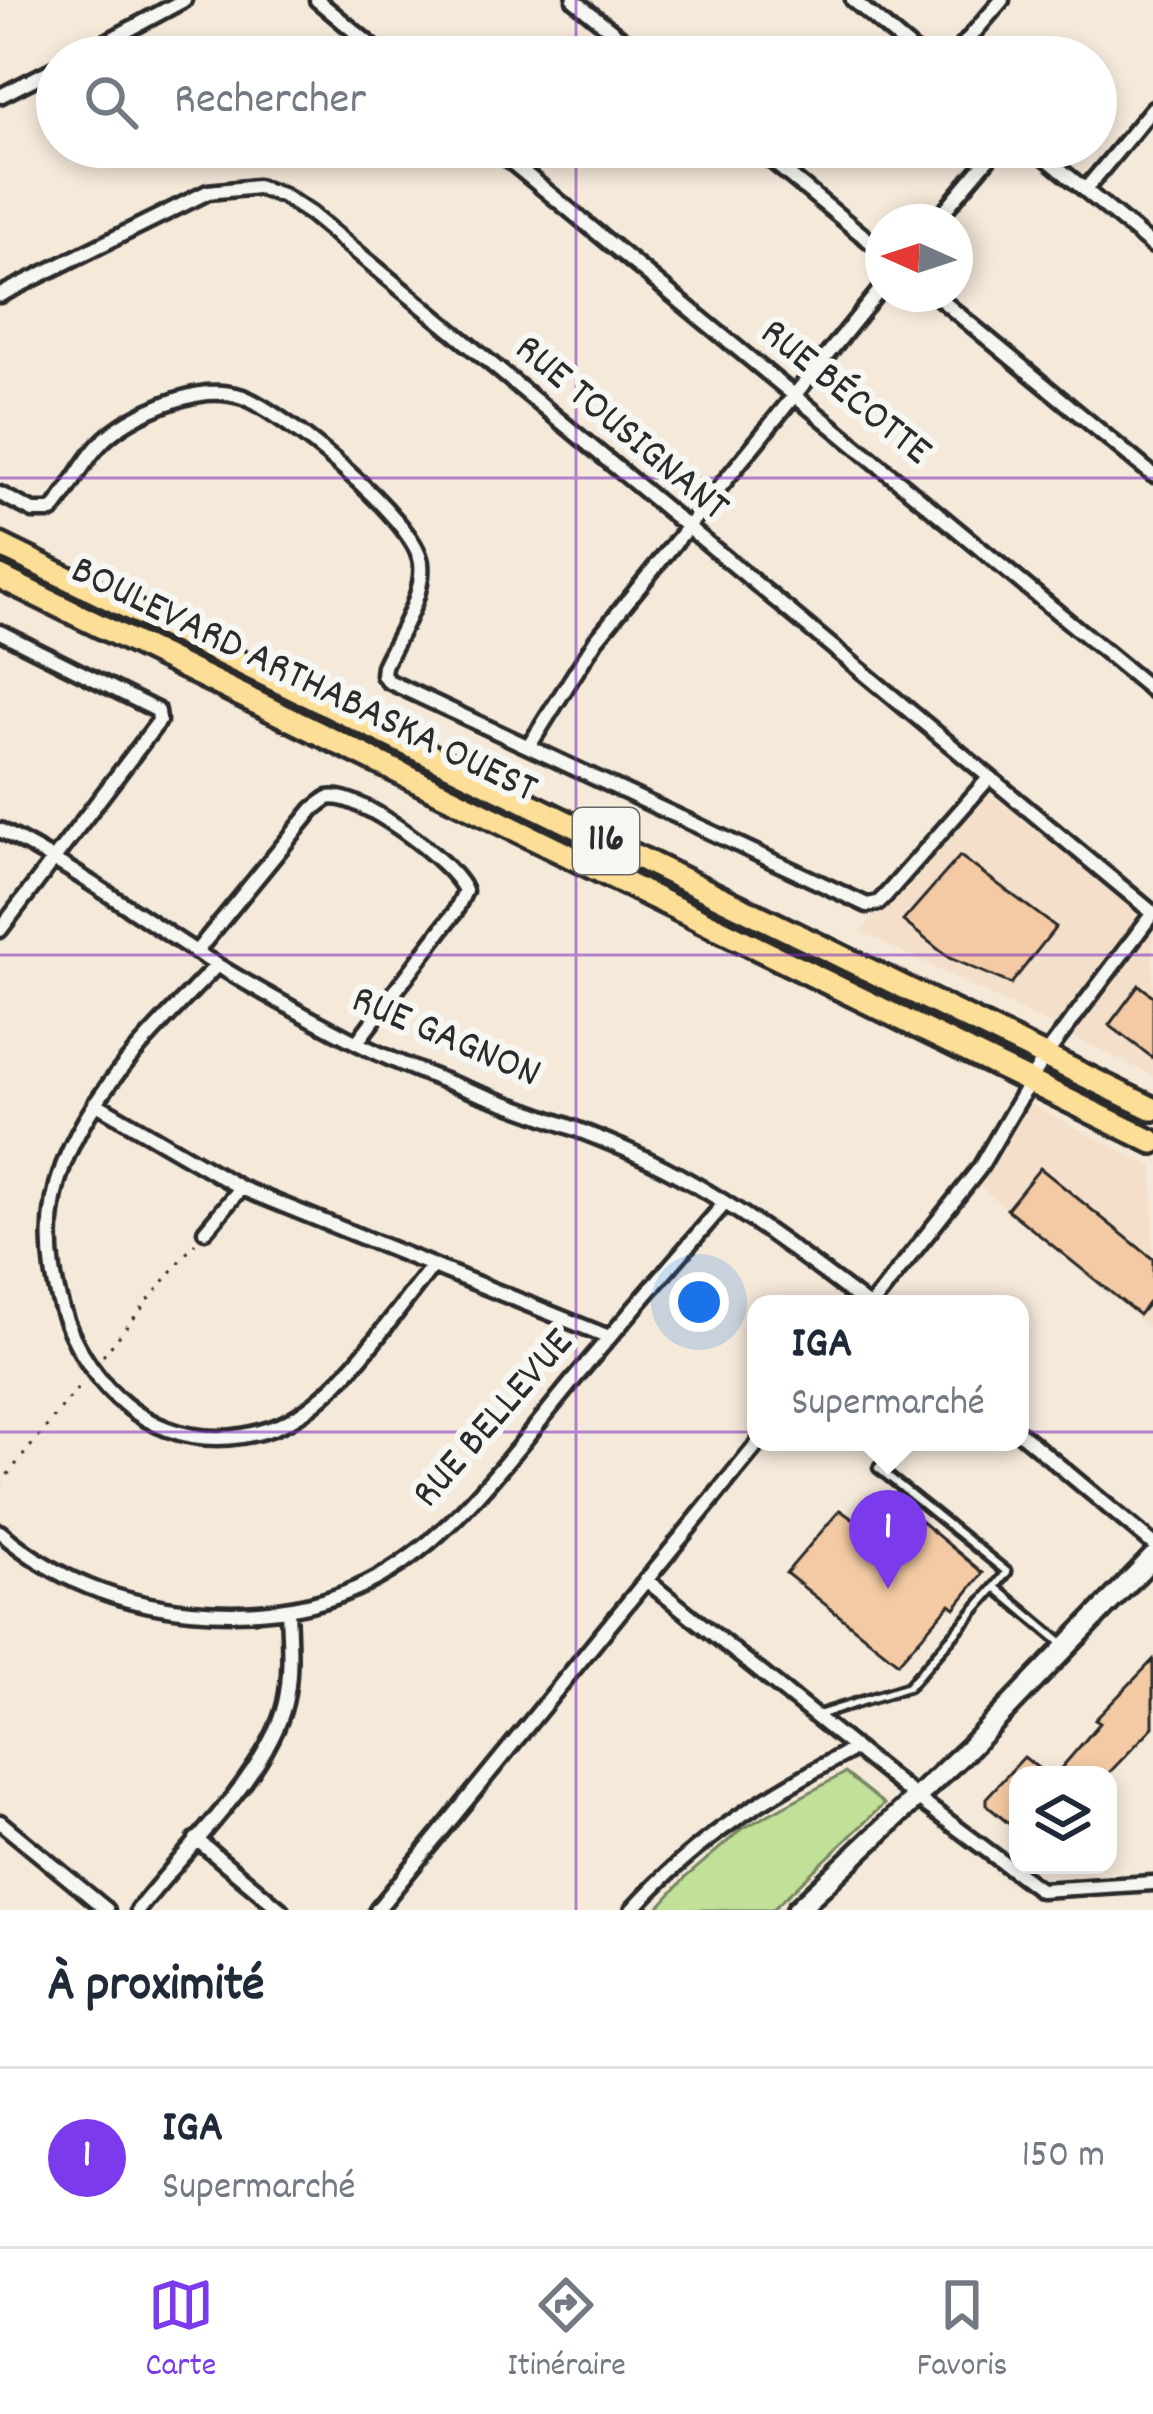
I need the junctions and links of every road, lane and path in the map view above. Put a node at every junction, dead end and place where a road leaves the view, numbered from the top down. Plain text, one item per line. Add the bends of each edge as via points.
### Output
1 (184, 0) edge
2 (317, 0) edge
3 (574, 0) edge
4 (853, 0) edge
5 (1002, 0) edge
6 (117, 36) edge
7 (360, 36) edge
8 (618, 36) edge
9 (896, 36) edge
10 (970, 36) edge
11 (36, 78) edge
12 (0, 96) edge
13 (1153, 108) edge
14 (1117, 151) edge
15 (518, 168) edge
16 (781, 168) edge
17 (980, 168) edge
18 (1058, 168) edge
19 (1103, 168) edge
20 (1084, 190) junction
21 (950, 204) edge
22 (865, 237) edge
23 (1153, 246) edge
24 (0, 295) edge
25 (865, 309) edge
26 (956, 312) edge
27 (795, 397) junction
28 (1153, 475) edge
29 (0, 494) edge
30 (685, 528) junction
31 (0, 545) edge
32 (0, 577) edge
33 (0, 632) edge
34 (1153, 691) edge
35 (530, 746) junction
36 (989, 778) junction
37 (0, 830) edge
38 (56, 860) junction
39 (1153, 913) edge
40 (0, 930) edge
41 (196, 952) junction
42 (218, 965) junction
43 (356, 1042) junction
44 (1045, 1056) junction
45 (1029, 1081) junction
46 (95, 1103) junction
47 (1153, 1109) edge
48 (1153, 1142) edge
49 (241, 1188) junction
50 (725, 1203) junction
51 (205, 1231) dead end
52 (431, 1268) junction
53 (856, 1295) edge
54 (876, 1295) edge
55 (609, 1337) junction
56 (1029, 1441) edge
57 (752, 1451) edge
58 (893, 1451) edge
59 (0, 1532) edge
60 (1153, 1544) edge
61 (1153, 1557) edge
62 (646, 1580) junction
63 (995, 1586) junction
64 (288, 1609) junction
65 (1067, 1648) junction
66 (815, 1716) junction
67 (855, 1748) junction
68 (916, 1798) junction
69 (0, 1822) edge
70 (196, 1839) junction
71 (1153, 1883) edge
72 (1040, 1890) junction
73 (107, 1910) edge
74 (138, 1910) edge
75 (281, 1910) edge
76 (377, 1910) edge
77 (632, 1910) edge
78 (797, 1910) edge
79 (1042, 1910) edge

1 - 6 street
2 - 7 street
3 - 8 street
4 - 9 street
5 - 10 street
11 - 12 street
13 - 14 street
15 - 27 street, RUE BÉCOTTE
16 - 22 street
17 - 21 street
18 - 20 street
19 - 20 street
20 - 23 street
24 - 30 street, RUE TOUSIGNANT via 208,192 257,187 282,195
25 - 27 street
26 - 28 street
27 - 30 street
27 - 34 street, RUE BÉCOTTE
29 - 35 street via 52,511 97,446 128,423 203,393 253,402 388,507 415,546 420,581 383,675
30 - 35 street via 596,640
30 - 36 street, RUE TOUSIGNANT
31 - 44 main road, BOULEVARD ARTHABASKA OUEST / 116
32 - 45 main road, BOULEVARD ARTHABASKA OUEST / 116
33 - 38 street via 158,711 158,722
35 - 36 street via 867,905 886,896
36 - 39 street, RUE TOUSIGNANT
37 - 38 street, RUE GAGNON
38 - 40 street
38 - 41 street, RUE GAGNON
39 - 44 street
41 - 42 street, RUE GAGNON
41 - 43 street via 327,798 343,798 404,830 452,868 464,892
42 - 43 street, RUE GAGNON
42 - 46 street
43 - 50 street, RUE GAGNON via 640,1156
44 - 45 street
44 - 47 main road, BOULEVARD ARTHABASKA OUEST / 116
45 - 48 main road, BOULEVARD ARTHABASKA OUEST / 116
45 - 54 street via 979,1169
46 - 49 street
46 - 52 street via 62,1168 51,1212 59,1305 92,1370 155,1425 209,1437 275,1427 337,1383
49 - 51 street
49 - 52 street
50 - 53 street, RUE GAGNON
50 - 55 street, RUE BELLEVUE
52 - 55 street
55 - 64 street, RUE BELLEVUE via 451,1527 355,1590
56 - 60 street
57 - 62 street
58 - 63 lane via 878,1468 1007,1573
59 - 64 street, RUE BELLEVUE via 38,1563 121,1599 208,1612
61 - 65 street
62 - 66 street
62 - 76 street
63 - 65 lane
63 - 66 lane via 908,1687
64 - 70 street via 290,1666 278,1726
65 - 68 street
66 - 67 street
67 - 68 street
67 - 77 street via 734,1817
68 - 72 street
68 - 78 street
69 - 73 street
70 - 74 street
70 - 75 street
71 - 72 street
72 - 79 street

